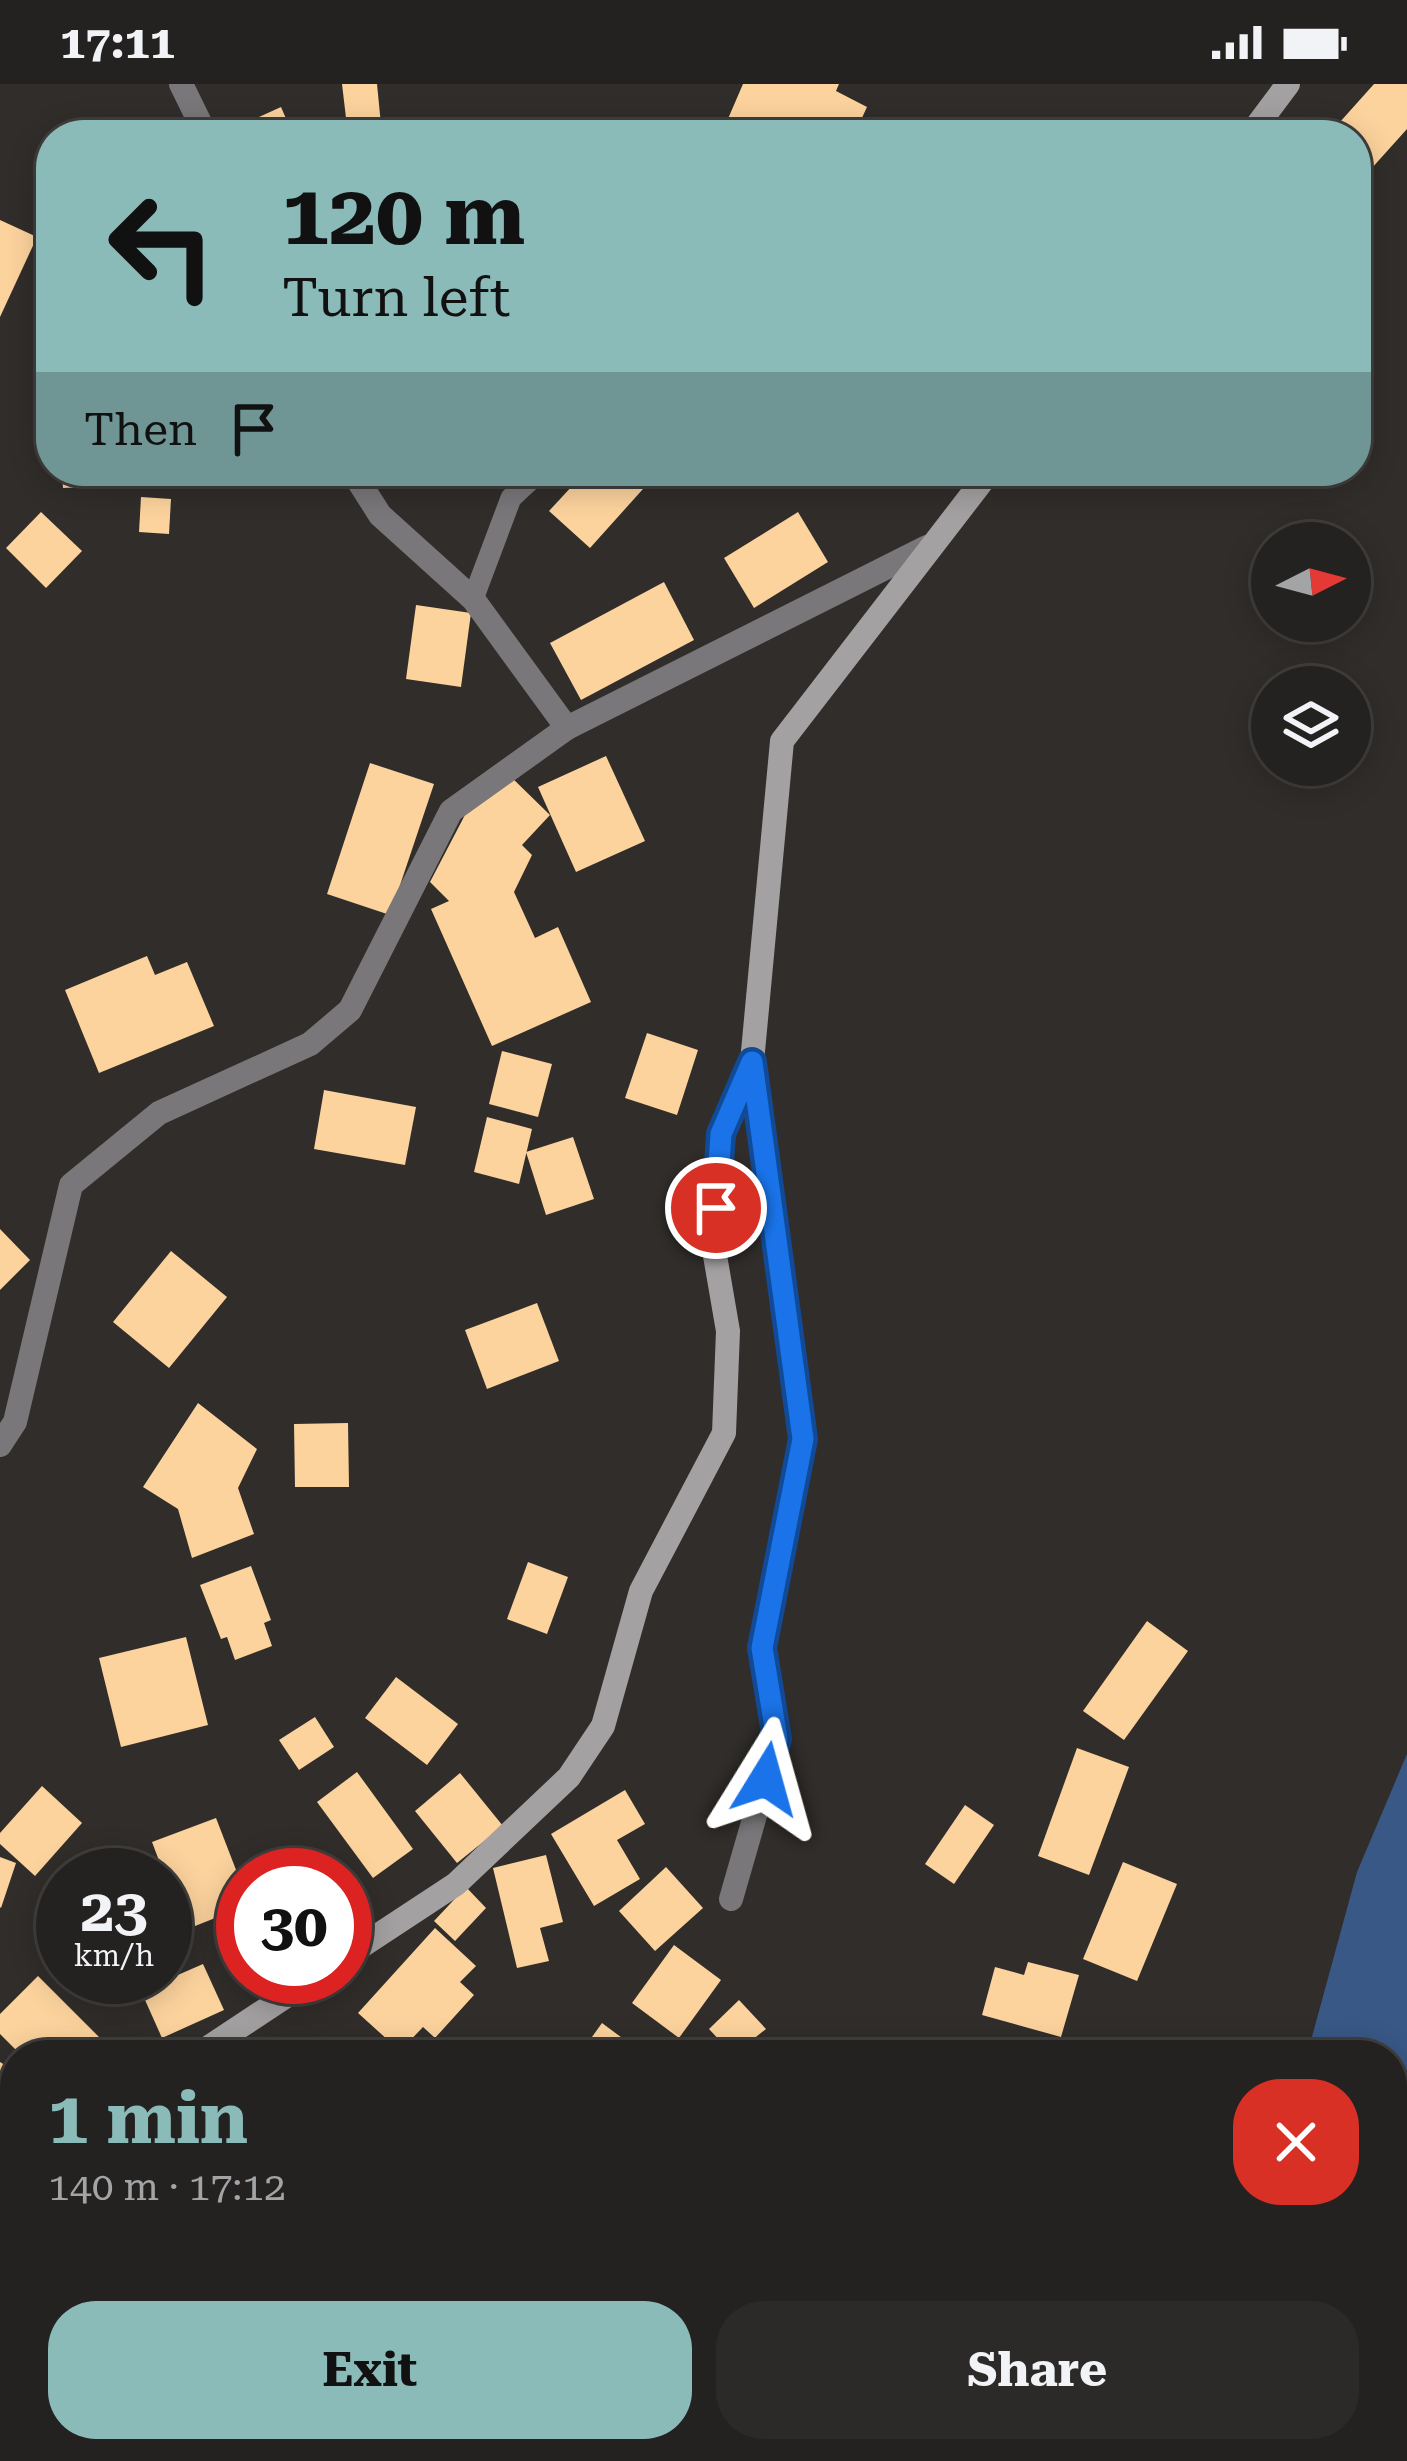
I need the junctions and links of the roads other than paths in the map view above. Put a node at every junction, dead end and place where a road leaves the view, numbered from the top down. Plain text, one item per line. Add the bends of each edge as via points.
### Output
1 (181, 84) edge
2 (1288, 84) edge
3 (199, 120) edge
4 (1261, 120) edge
5 (362, 486) edge
6 (524, 486) edge
7 (978, 486) edge
8 (927, 547) junction
9 (472, 599) junction
10 (567, 728) junction
11 (752, 1062) junction
12 (0, 1445) edge
13 (731, 1899) dead end
14 (372, 1939) edge
15 (274, 2004) edge
16 (219, 2040) edge

1 - 3 street
2 - 4 street
5 - 9 street via 380,515
6 - 9 lane via 512,498
7 - 8 street
8 - 10 street
8 - 11 street via 782,741
9 - 10 street
10 - 12 street via 452,812 350,1010 310,1044 159,1113 71,1185 15,1422
11 - 13 street via 803,1439 762,1648 777,1739
11 - 14 street via 721,1134 713,1244 728,1331 724,1432 641,1591 603,1726 568,1777 456,1884
15 - 16 street

